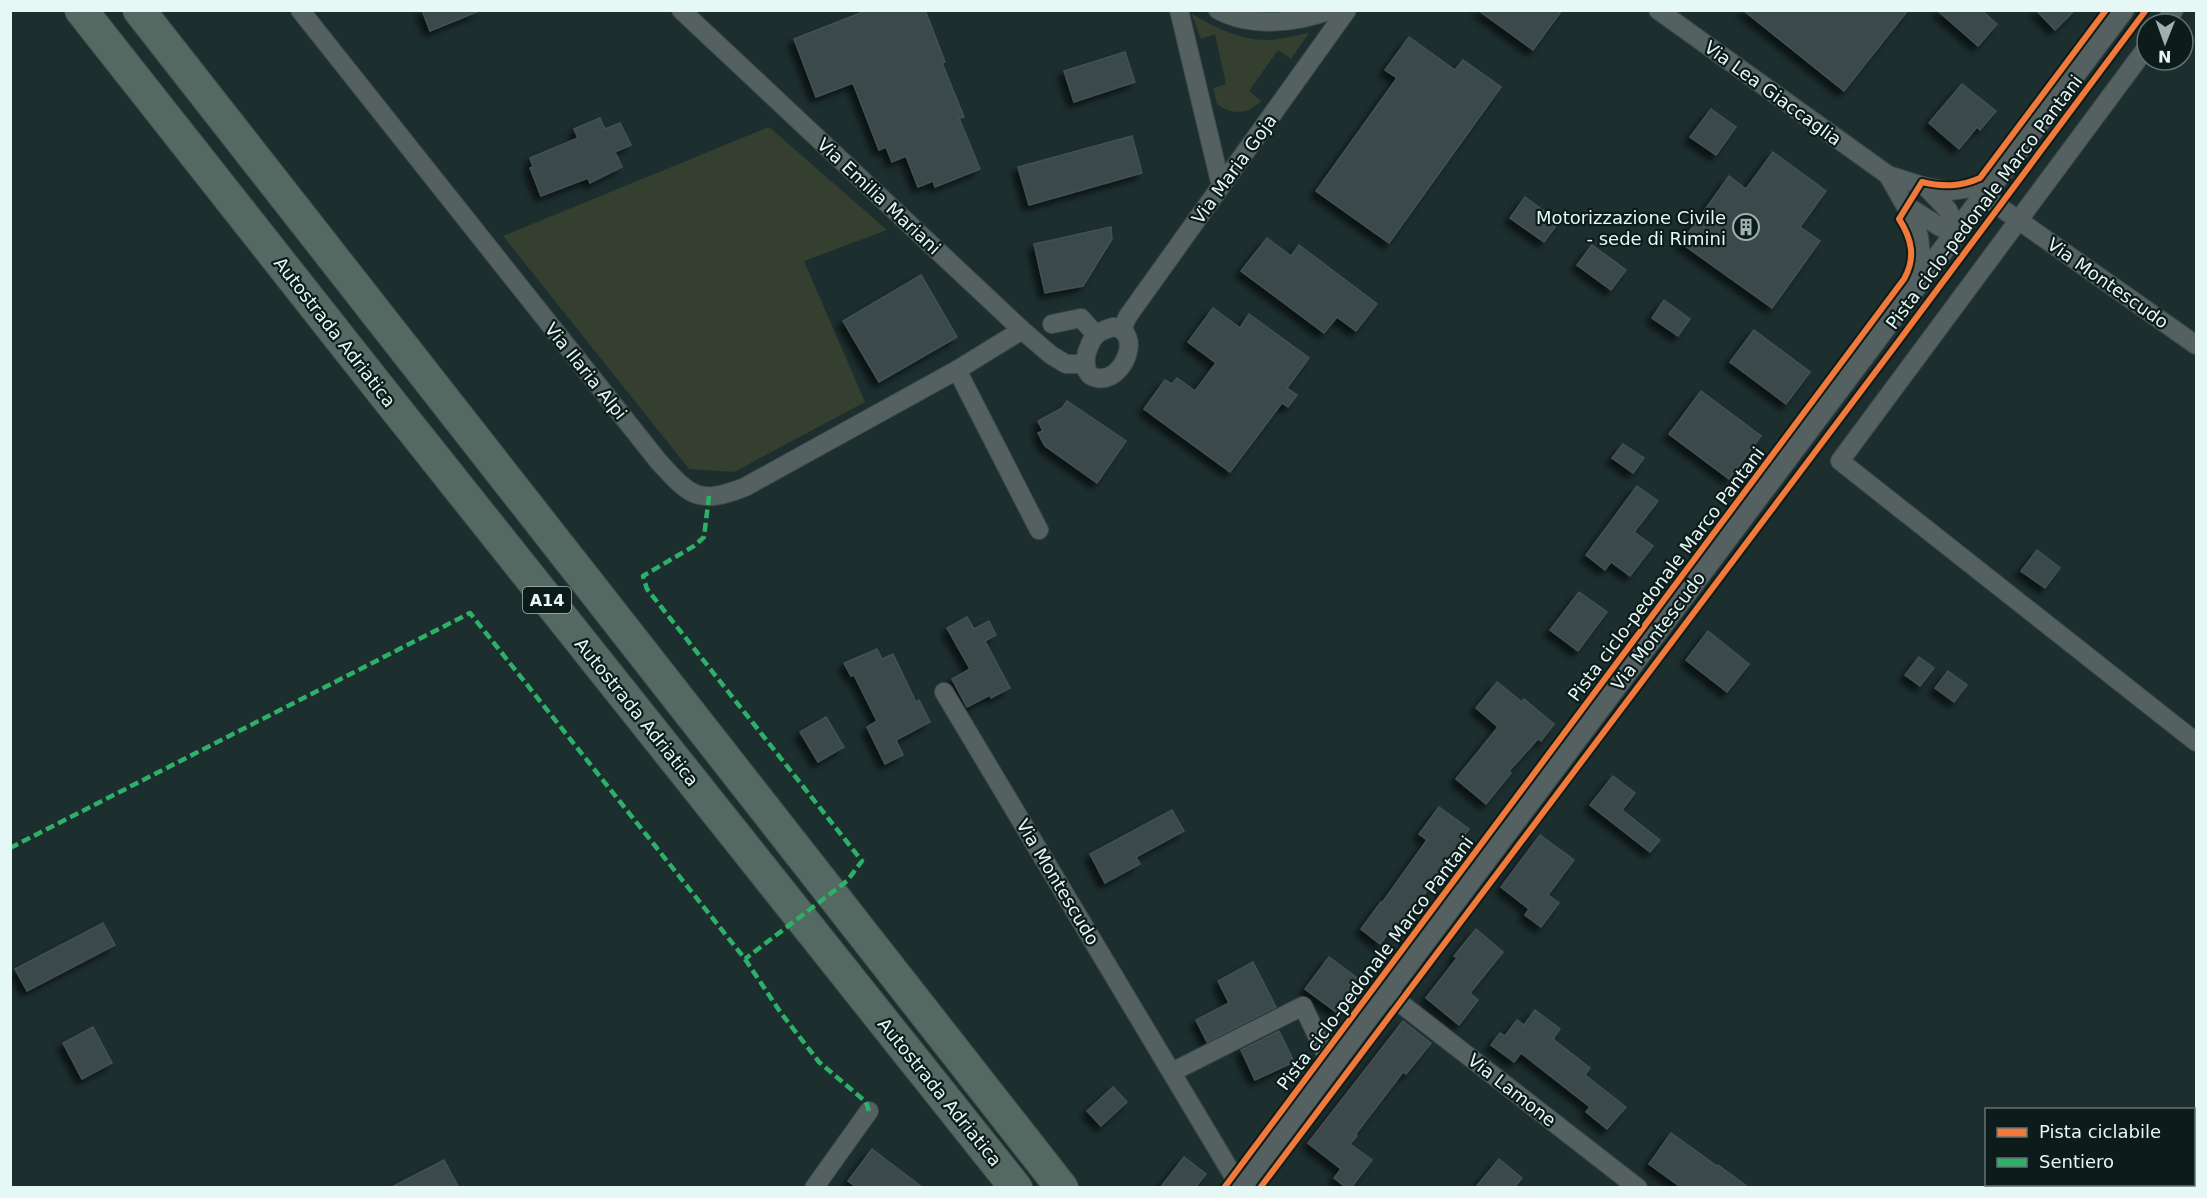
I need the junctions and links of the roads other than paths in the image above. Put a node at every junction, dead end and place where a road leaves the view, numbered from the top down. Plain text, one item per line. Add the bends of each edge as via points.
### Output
1 (81, 10) edge
2 (139, 10) edge
3 (300, 10) edge
4 (681, 10) edge
5 (1179, 10) edge
6 (1218, 10) edge
7 (1331, 10) edge
8 (1347, 10) edge
9 (1658, 10) edge
10 (2123, 10) edge
11 (2135, 63) edge
12 (1888, 175) junction
13 (1221, 186) junction
14 (1926, 187) junction
15 (1988, 191) junction
16 (1907, 206) junction
17 (2019, 220) junction
18 (1957, 232) junction
19 (1923, 277) junction
20 (1052, 324) dead end
21 (1122, 329) junction
22 (1022, 330) junction
23 (1096, 335) junction
24 (2196, 345) edge
25 (1086, 364) junction
26 (957, 370) junction
27 (1039, 530) dead end
28 (944, 692) dead end
29 (2196, 742) edge
30 (1388, 990) junction
31 (1331, 1065) junction
32 (1172, 1072) junction
33 (869, 1111) dead end
34 (1240, 1187) edge
35 (814, 1188) edge
36 (1016, 1188) edge
37 (1062, 1188) edge
38 (1638, 1188) edge

1 - 36 highway, Autostrada Adriatica / A14
2 - 37 highway, Autostrada Adriatica / A14
3 - 26 street, Via Ilaria Alpi via 659,462 679,484 699,496 720,497 746,487
4 - 22 street, Via Emilia Mariani
5 - 13 street
6 - 7 street via 1275,22
8 - 13 street, Via Maria Goja
9 - 12 street, Via Lea Giaccaglia
10 - 15 street, Via Montescudo
11 - 17 street
12 - 14 street, Via Lea Giaccaglia
12 - 16 street, Via Lea Giaccaglia
13 - 21 street, Via Maria Goja
14 - 15 street, Via Lea Giaccaglia
14 - 18 street, Via Lea Giaccaglia via 1948,210
15 - 17 street, Via Montescudo
15 - 18 street, Via Montescudo
16 - 18 street, Via Lea Giaccaglia via 1940,227
16 - 19 street, Via Lea Giaccaglia via 1919,237
17 - 24 street, Via Montescudo
17 - 29 street via 1840,461
18 - 19 street, Via Montescudo
19 - 30 street, Via Montescudo
20 - 23 street via 1082,318
21 - 23 street via 1113,327
21 - 25 street via 1129,342 1128,353 1118,371 1101,379 1092,377
22 - 25 street, Via Emilia Mariani via 1066,364
22 - 26 street, Via Ilaria Alpi
23 - 25 street via 1086,354
26 - 27 street
28 - 32 street, Via Montescudo
30 - 31 street, Via Montescudo
30 - 38 street, Via Lamone
31 - 32 street via 1303,1006
31 - 34 street, Via Montescudo
32 - 34 street, Via Montescudo
33 - 35 street

